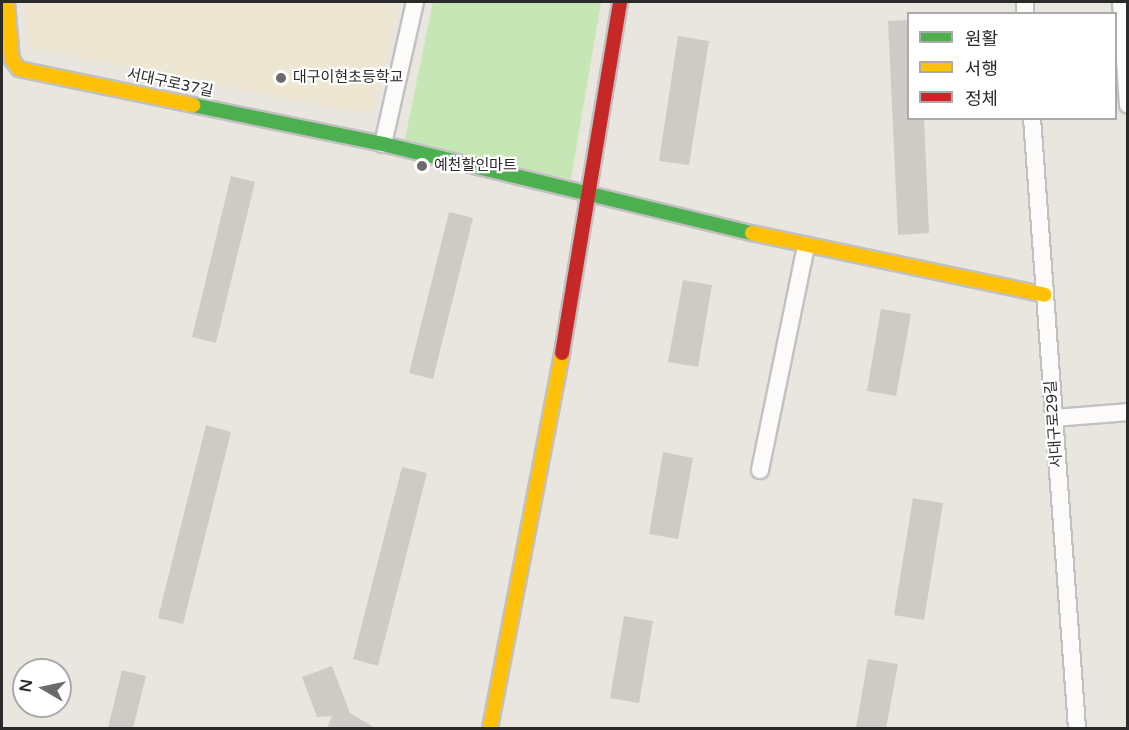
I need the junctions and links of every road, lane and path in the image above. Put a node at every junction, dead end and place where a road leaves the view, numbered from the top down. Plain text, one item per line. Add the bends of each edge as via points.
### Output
1 (7, 2) edge
2 (415, 2) edge
3 (620, 2) edge
4 (1120, 2) edge
5 (1122, 54) edge
6 (1128, 105) edge
7 (1032, 120) edge
8 (383, 144) junction
9 (592, 195) junction
10 (806, 246) junction
11 (1045, 296) junction
12 (1128, 412) edge
13 (1054, 418) junction
14 (760, 470) dead end
15 (490, 729) edge
16 (1077, 729) edge

1 - 8 street, 서대구로37길 via 12,60 19,69
2 - 8 street
3 - 9 street
4 - 5 street
5 - 6 street
7 - 11 street, 서대구로29길
8 - 9 street, 서대구로37길
9 - 10 street, 서대구로37길
9 - 15 street
10 - 11 street, 서대구로37길
10 - 14 street
11 - 13 street, 서대구로29길
12 - 13 street
13 - 16 street, 서대구로29길

